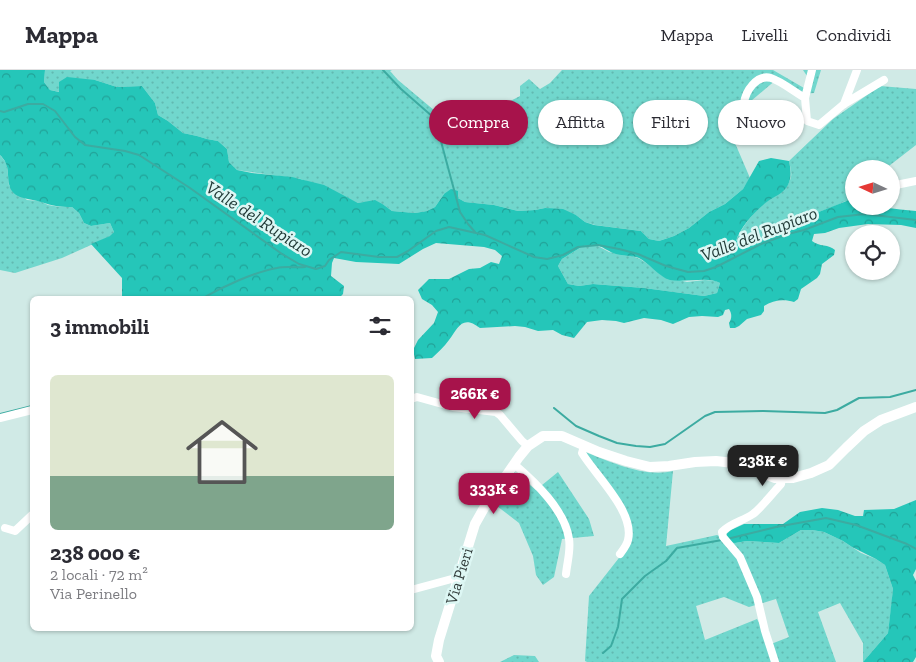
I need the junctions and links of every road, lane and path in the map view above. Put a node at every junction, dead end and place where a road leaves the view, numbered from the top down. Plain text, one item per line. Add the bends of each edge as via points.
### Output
1 (812, 70) edge
2 (857, 70) edge
3 (884, 80) dead end
4 (805, 98) junction
5 (745, 100) edge
6 (844, 104) junction
7 (916, 181) edge
8 (900, 184) edge
9 (414, 398) edge
10 (913, 408) edge
11 (30, 410) edge
12 (0, 418) edge
13 (528, 446) junction
14 (584, 446) junction
15 (514, 464) junction
16 (782, 478) junction
17 (30, 516) edge
18 (5, 528) dead end
19 (620, 554) dead end
20 (566, 574) dead end
21 (459, 577) junction
22 (414, 589) edge
23 (438, 662) edge
24 (775, 662) edge

1 - 4 street
2 - 6 street
3 - 6 street
4 - 5 street via 772,78 763,77 754,83
4 - 6 street via 807,121 819,125
7 - 8 street
9 - 13 street via 496,412
10 - 16 street via 881,420 864,431 829,465 793,478
11 - 12 street
13 - 14 street, Via Pieri via 543,436 562,436
13 - 15 street, Via Pieri
14 - 16 street, Via Pieri via 650,467 716,461 734,463
14 - 19 street via 582,453 615,498 628,523 628,540
15 - 20 street via 541,490 566,526 570,549
15 - 21 street, Via Pieri via 475,524
16 - 24 street via 781,484 753,514 722,532 740,557 757,596
17 - 18 street via 16,531
21 - 22 street
21 - 23 street, Via Pieri via 436,656

